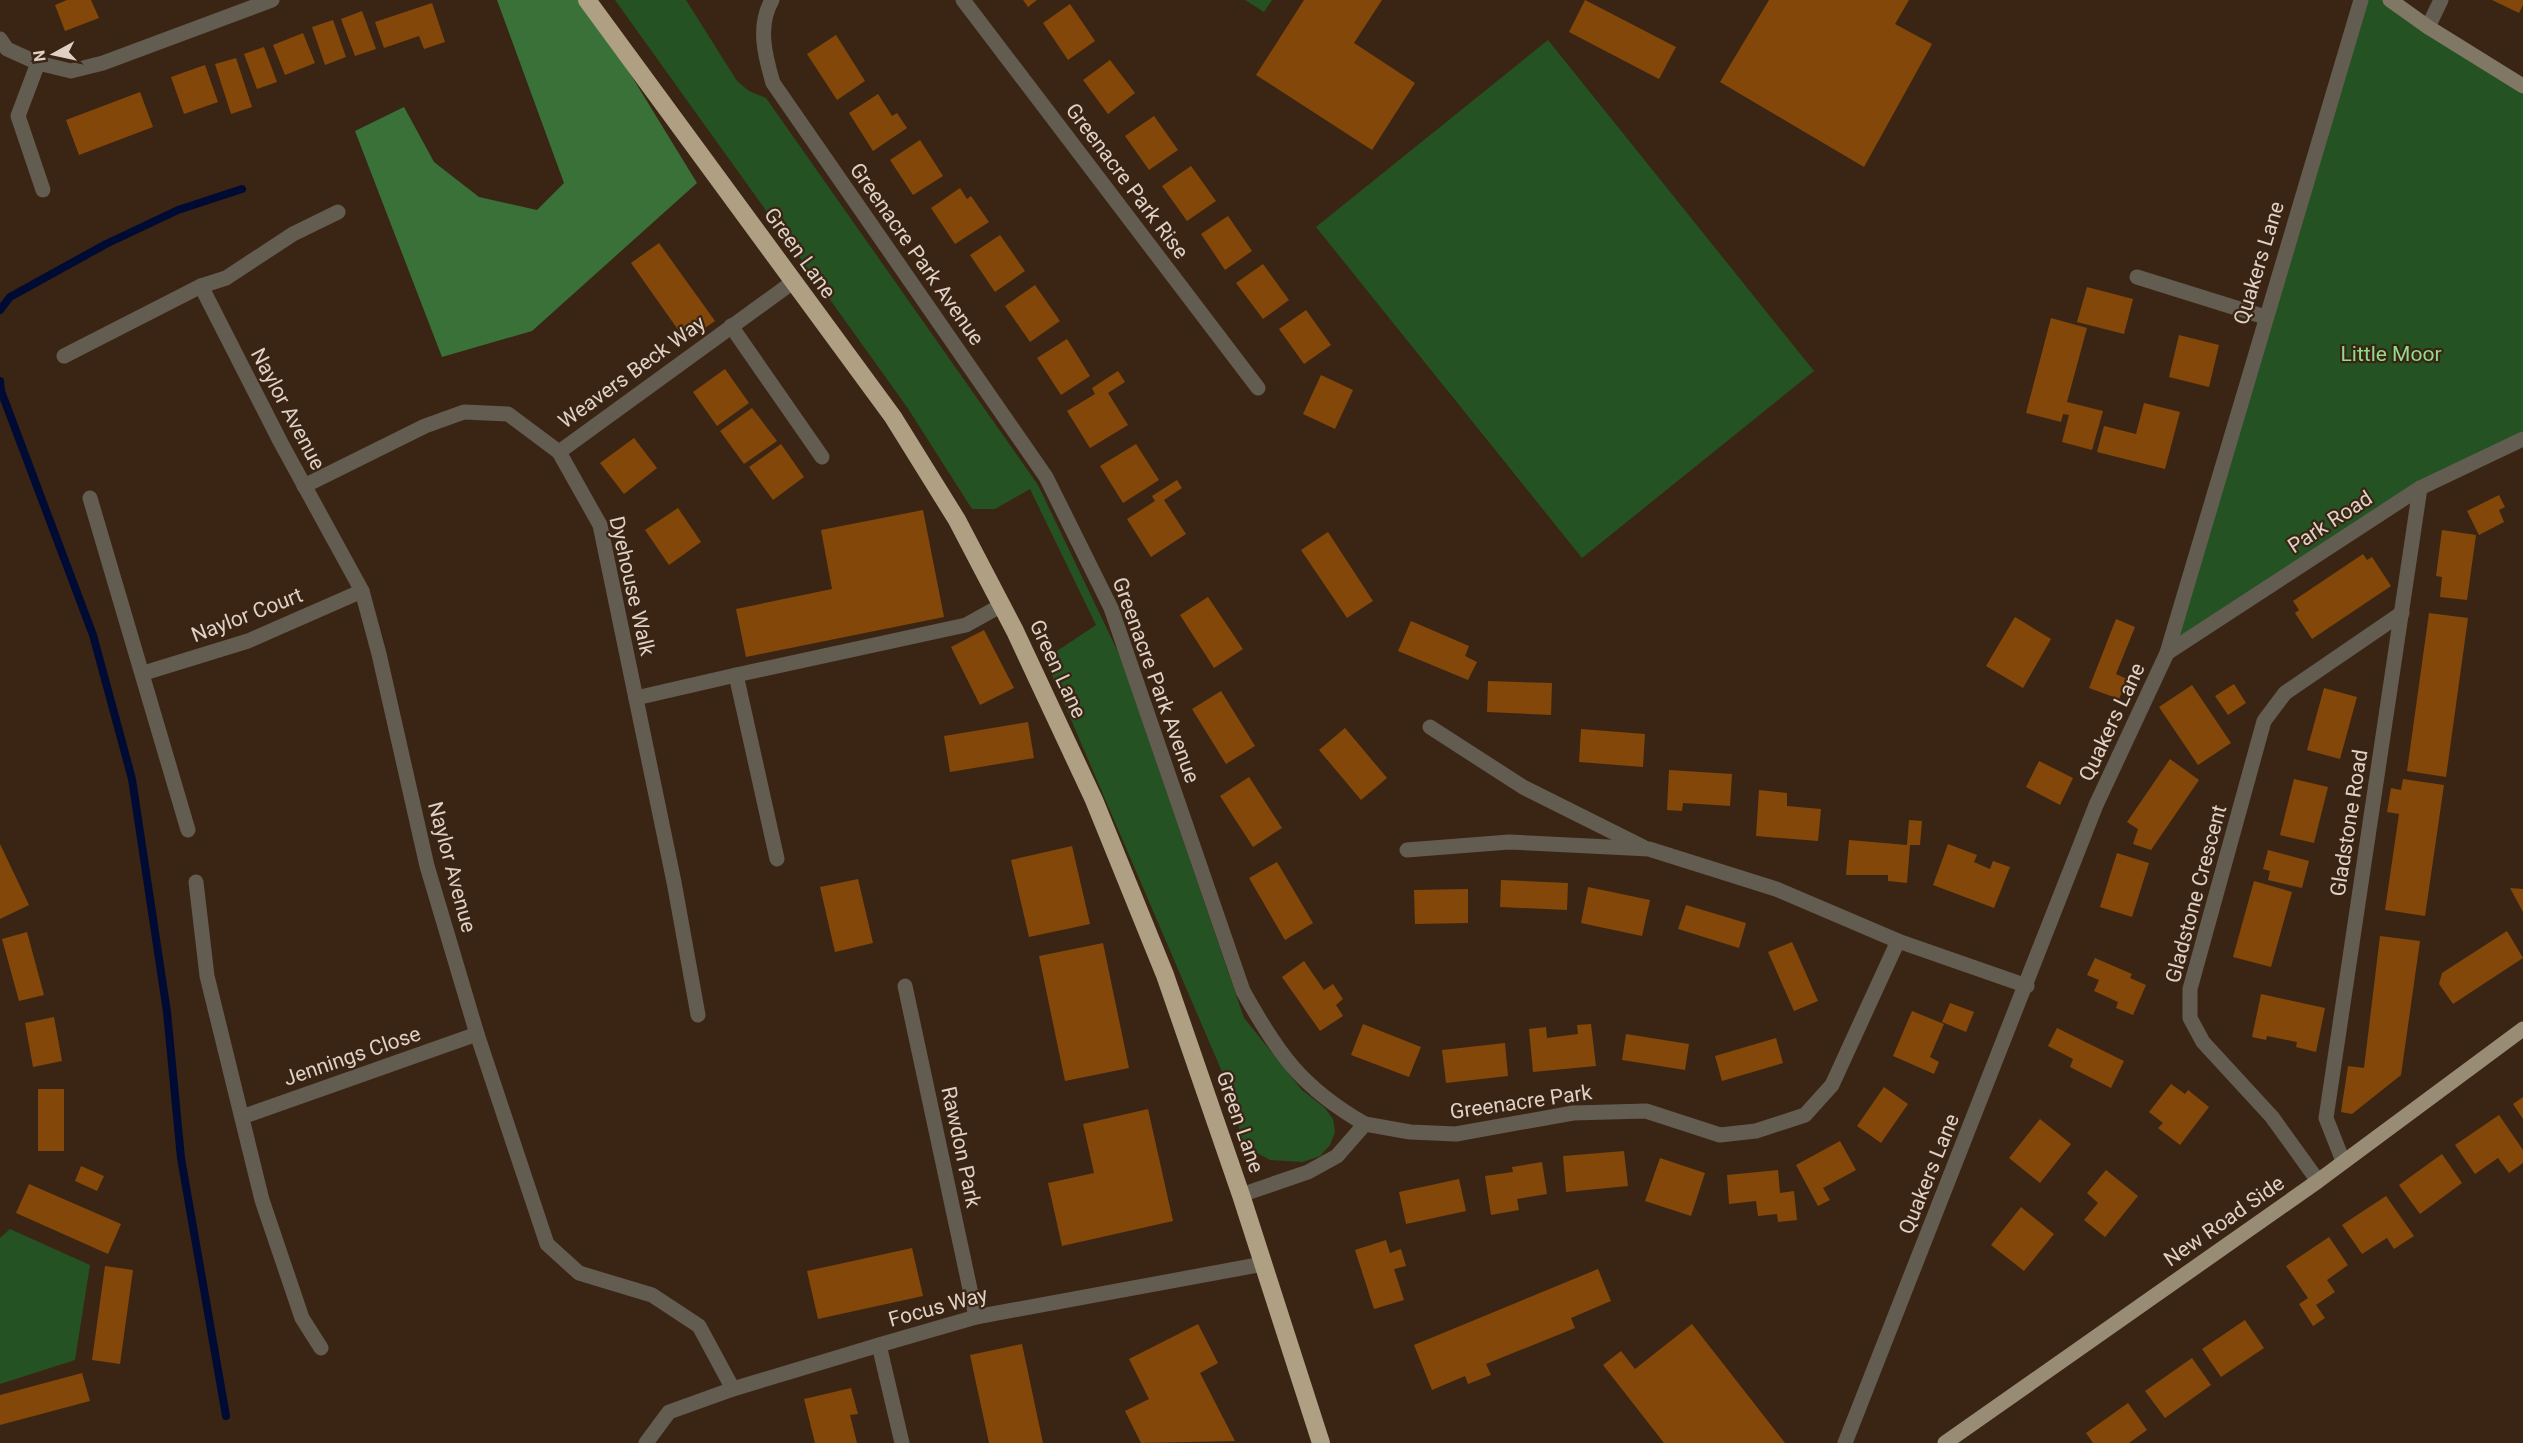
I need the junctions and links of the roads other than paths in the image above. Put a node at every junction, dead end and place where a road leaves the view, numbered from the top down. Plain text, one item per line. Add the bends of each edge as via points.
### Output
1 (272, 0) edge
2 (587, 0) edge
3 (772, 0) edge
4 (963, 0) edge
5 (2361, 0) edge
6 (2390, 0) edge
7 (2441, 0) edge
8 (2428, 27) junction
9 (0, 39) edge
10 (38, 63) junction
11 (2523, 86) edge
12 (43, 190) dead end
13 (338, 212) dead end
14 (2137, 277) dead end
15 (793, 282) junction
16 (201, 286) junction
17 (2265, 317) junction
18 (731, 326) junction
19 (64, 356) dead end
20 (1258, 388) dead end
21 (2523, 439) edge
22 (559, 452) junction
23 (822, 457) dead end
24 (304, 486) junction
25 (2420, 488) junction
26 (90, 498) dead end
27 (362, 591) junction
28 (1002, 605) junction
29 (2402, 613) junction
30 (2167, 652) junction
31 (144, 673) junction
32 (736, 675) junction
33 (636, 698) junction
34 (1430, 728) dead end
35 (189, 830) dead end
36 (1648, 849) junction
37 (1407, 850) dead end
38 (777, 859) dead end
39 (196, 882) dead end
40 (1898, 941) junction
41 (905, 986) dead end
42 (2027, 986) junction
43 (698, 1015) dead end
44 (2523, 1029) edge
45 (477, 1034) junction
46 (242, 1117) junction
47 (1365, 1124) junction
48 (2343, 1161) junction
49 (2318, 1180) junction
50 (1241, 1195) junction
51 (1263, 1264) junction
52 (976, 1317) junction
53 (879, 1345) junction
54 (321, 1348) dead end
55 (733, 1389) junction
56 (646, 1443) edge
57 (902, 1443) edge
58 (1321, 1443) edge
59 (1845, 1443) edge
60 (1945, 1443) edge

1 - 10 street via 103,63 71,70
2 - 15 highway, Green Lane
3 - 47 street, Greenacre Park Avenue via 766,11 763,47 773,83 1046,477 1112,608 1243,991 1269,1037 1309,1086
4 - 20 street, Greenacre Park Rise
5 - 17 street, Quakers Lane
6 - 8 main road
7 - 8 street
8 - 11 main road
9 - 10 street via 7,49
10 - 12 street via 18,117
13 - 16 street via 293,234 226,278
14 - 17 street
15 - 18 street, Weavers Beck Way
15 - 28 highway, Green Lane via 893,417 957,520
16 - 19 street
16 - 24 street, Naylor Avenue
17 - 30 street, Quakers Lane
18 - 22 street, Weavers Beck Way
18 - 23 street, Weavers Beck Way
21 - 25 street, Park Road
22 - 24 street, Dyehouse Walk via 508,414 464,412 425,426
22 - 33 street, Dyehouse Walk via 600,525
24 - 27 street, Naylor Avenue
25 - 29 street, Gladstone Road
25 - 30 street, Park Road
26 - 31 street
27 - 31 street, Naylor Court via 248,641
27 - 45 street, Naylor Avenue via 380,654 427,866
28 - 32 street via 966,625
28 - 50 highway, Green Lane via 1094,800 1165,975
29 - 48 street, Gladstone Road via 2326,1118
29 - 49 street, Gladstone Crescent via 2285,693 2264,721 2190,989 2190,1018 2203,1042 2272,1117
30 - 42 street, Quakers Lane via 2096,805
31 - 35 street
32 - 33 street
32 - 38 street
33 - 43 street, Dyehouse Walk
34 - 36 street via 1522,787
36 - 37 street via 1509,842
36 - 40 street via 1776,890
39 - 46 street via 207,976
40 - 42 street
40 - 47 street, Greenacre Park via 1832,1085 1804,1116 1756,1131 1720,1136 1646,1111 1574,1113 1456,1134
41 - 52 street, Rawdon Park
42 - 59 street, Quakers Lane
44 - 48 main road, New Road Side
45 - 46 street, Jennings Close
45 - 55 street, Naylor Avenue via 547,1244 579,1273 652,1295 699,1326
46 - 54 street via 262,1200 302,1318
47 - 50 street via 1337,1156 1308,1172
48 - 49 main road, New Road Side
49 - 60 main road, New Road Side
50 - 51 highway, Green Lane
51 - 52 street, Focus Way
51 - 58 highway, Green Lane
52 - 53 street, Focus Way
53 - 55 street, Focus Way
53 - 57 street
55 - 56 street, Focus Way via 669,1412

